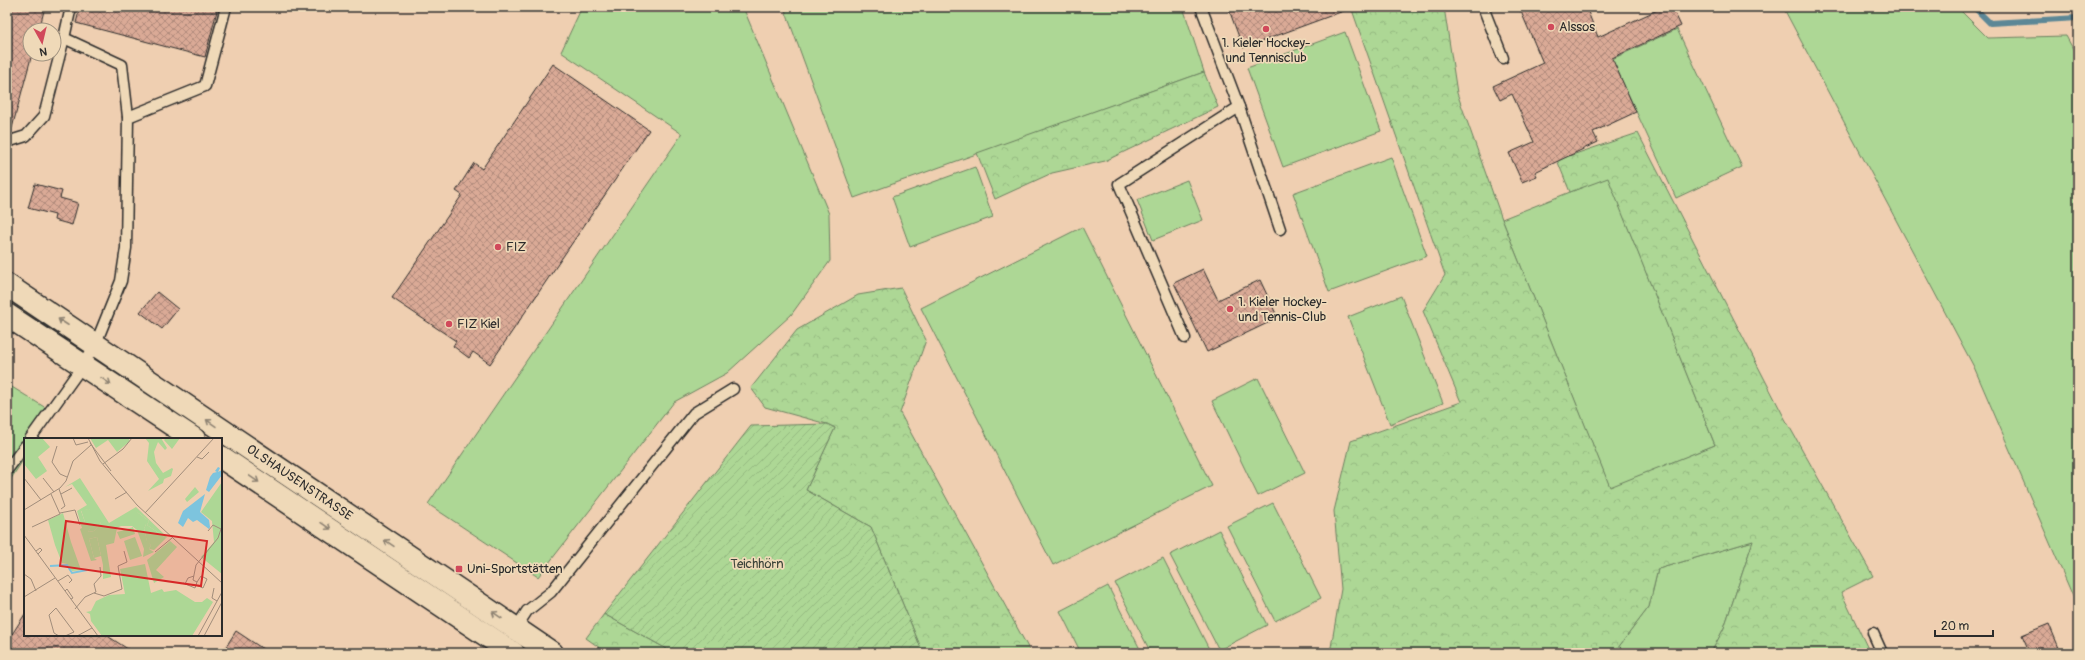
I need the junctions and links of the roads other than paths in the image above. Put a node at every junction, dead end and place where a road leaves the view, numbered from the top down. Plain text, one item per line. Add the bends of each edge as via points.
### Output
1 (71, 7) edge
2 (226, 7) edge
3 (1201, 7) edge
4 (1483, 7) edge
5 (64, 38) junction
6 (1503, 58) dead end
7 (1239, 107) junction
8 (128, 117) junction
9 (7, 142) edge
10 (1280, 229) dead end
11 (7, 285) edge
12 (7, 314) edge
13 (1185, 338) dead end
14 (96, 343) junction
15 (82, 365) junction
16 (733, 389) dead end
17 (31, 438) edge
18 (192, 438) edge
19 (24, 447) edge
20 (222, 458) edge
21 (7, 470) edge
22 (516, 628) junction
23 (1873, 633) dead end
24 (513, 653) edge
25 (552, 653) edge
26 (1882, 653) edge

1 - 5 lane
2 - 8 lane via 205,86
3 - 7 lane
4 - 6 lane
5 - 8 lane via 122,65
5 - 9 lane via 44,116 26,136
7 - 10 lane
7 - 13 lane via 1119,184
8 - 14 lane via 126,248 121,281
14 -> 11 street, OLSHAUSENSTRASSE
12 - 15 street
14 - 15 lane
22 -> 14 street, OLSHAUSENSTRASSE via 305,488
15 - 17 lane
15 -> 18 street
16 - 22 lane via 694,413 550,592 527,611
19 - 21 lane
20 -> 24 street, OLSHAUSENSTRASSE
22 - 25 street, OLSHAUSENSTRASSE
23 - 26 lane

